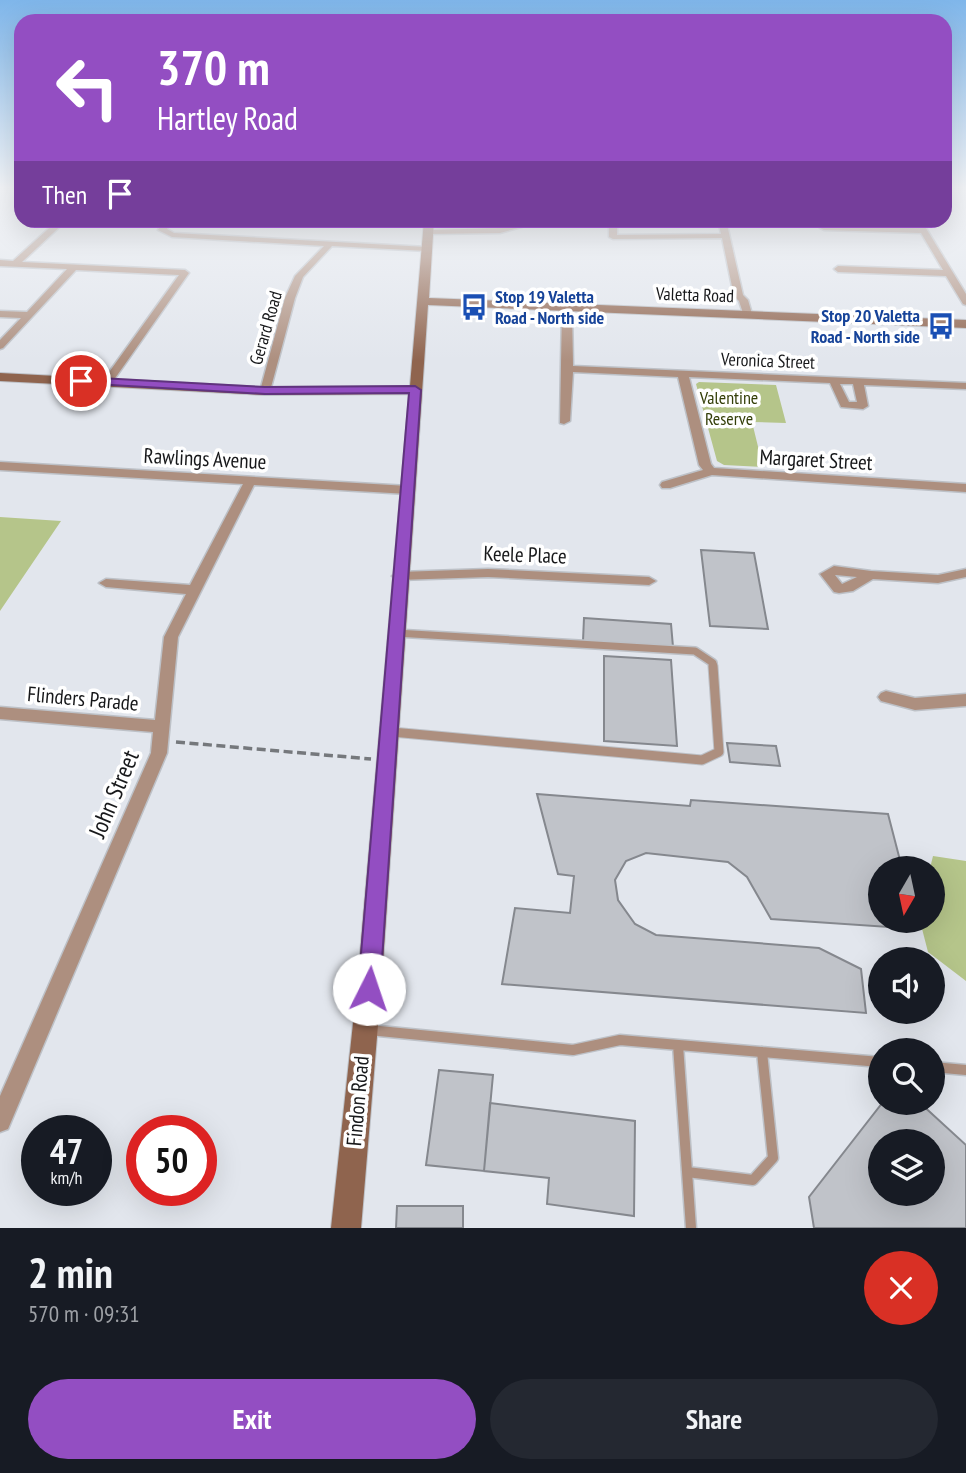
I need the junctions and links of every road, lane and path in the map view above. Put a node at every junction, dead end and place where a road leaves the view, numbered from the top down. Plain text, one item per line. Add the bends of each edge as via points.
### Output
1 (34, 246) edge
2 (328, 246) edge
3 (375, 246) edge
4 (727, 246) edge
5 (932, 246) edge
6 (427, 249) joint
7 (0, 263) edge
8 (16, 263) junction
9 (75, 266) junction
10 (838, 269) dead end
11 (948, 273) junction
12 (425, 275) junction
13 (435, 283) dead end
14 (444, 292) dead end
15 (422, 301) junction
16 (457, 302) junction
17 (966, 302) edge
18 (567, 307) junction
19 (0, 314) edge
20 (742, 314) junction
21 (28, 315) junction
22 (966, 324) edge
23 (0, 346) edge
24 (568, 369) junction
25 (683, 374) junction
26 (1, 378) edge
27 (834, 381) junction
28 (107, 382) junction
29 (858, 382) junction
30 (966, 386) edge
31 (415, 390) junction
32 (265, 391) junction
33 (564, 421) dead end
34 (0, 466) edge
35 (711, 471) junction
36 (250, 481) junction
37 (666, 485) dead end
38 (966, 488) edge
39 (408, 490) junction
40 (966, 573) edge
41 (871, 575) dead end
42 (399, 576) junction
43 (649, 581) dead end
44 (106, 583) dead end
45 (195, 590) junction
46 (395, 633) junction
47 (886, 697) dead end
48 (966, 700) edge
49 (0, 713) edge
50 (162, 727) junction
51 (388, 732) junction
52 (176, 742) dead end
53 (386, 760) junction
54 (365, 1029) junction
55 (678, 1045) junction
56 (762, 1052) junction
57 (868, 1061) edge
58 (945, 1068) edge
59 (966, 1070) edge
60 (0, 1122) edge
61 (687, 1172) junction
62 (346, 1228) edge
63 (691, 1228) edge

1 - 8 street
2 - 32 street, Gerard Road via 299,276
3 - 6 street
4 - 20 street via 743,300
5 - 11 street
6 - 12 main road, Findon Road
7 - 8 street
8 - 9 street
9 - 21 street
9 - 28 street via 185,273
10 - 11 street
11 - 17 street
12 - 13 main road
12 - 15 main road, Findon Road
14 - 16 main road
15 - 16 main road, Valetta Road
15 - 31 main road, Findon Road
16 - 18 main road, Valetta Road
18 - 20 main road, Valetta Road
18 - 24 street
19 - 21 street
20 - 22 main road, Valetta Road
21 - 23 street
24 - 25 street, Veronica Street
24 - 33 street
25 - 27 street, Veronica Street
25 - 35 street via 705,465
26 - 28 main road
27 - 29 street, Veronica Street
27 - 29 street via 845,405 852,408 864,402
28 - 32 main road
29 - 30 street, Veronica Street
31 - 32 main road
31 - 39 main road, Findon Road
34 - 36 street, Rawlings Avenue
35 - 37 street, Margaret Street
35 - 38 street, Margaret Street
36 - 39 street, Rawlings Avenue
36 - 45 street, John Street
39 - 42 main road, Findon Road
40 - 41 street via 938,579
42 - 43 street, Keele Place via 488,573
42 - 46 main road, Findon Road
44 - 45 street
45 - 50 street, John Street via 172,637
46 - 51 main road, Findon Road
46 - 51 lane via 695,651 713,663 719,752 702,760
47 - 48 street via 915,704
49 - 50 street, Flinders Parade
50 - 60 street, John Street via 159,753
51 - 53 main road, Findon Road
52 - 53 path
53 - 54 main road, Findon Road
54 - 55 lane via 573,1050 620,1040
54 - 62 main road, Findon Road
55 - 56 lane
55 - 61 lane
56 - 57 lane
56 - 61 lane via 773,1158 753,1180
58 - 59 lane
61 - 63 lane

